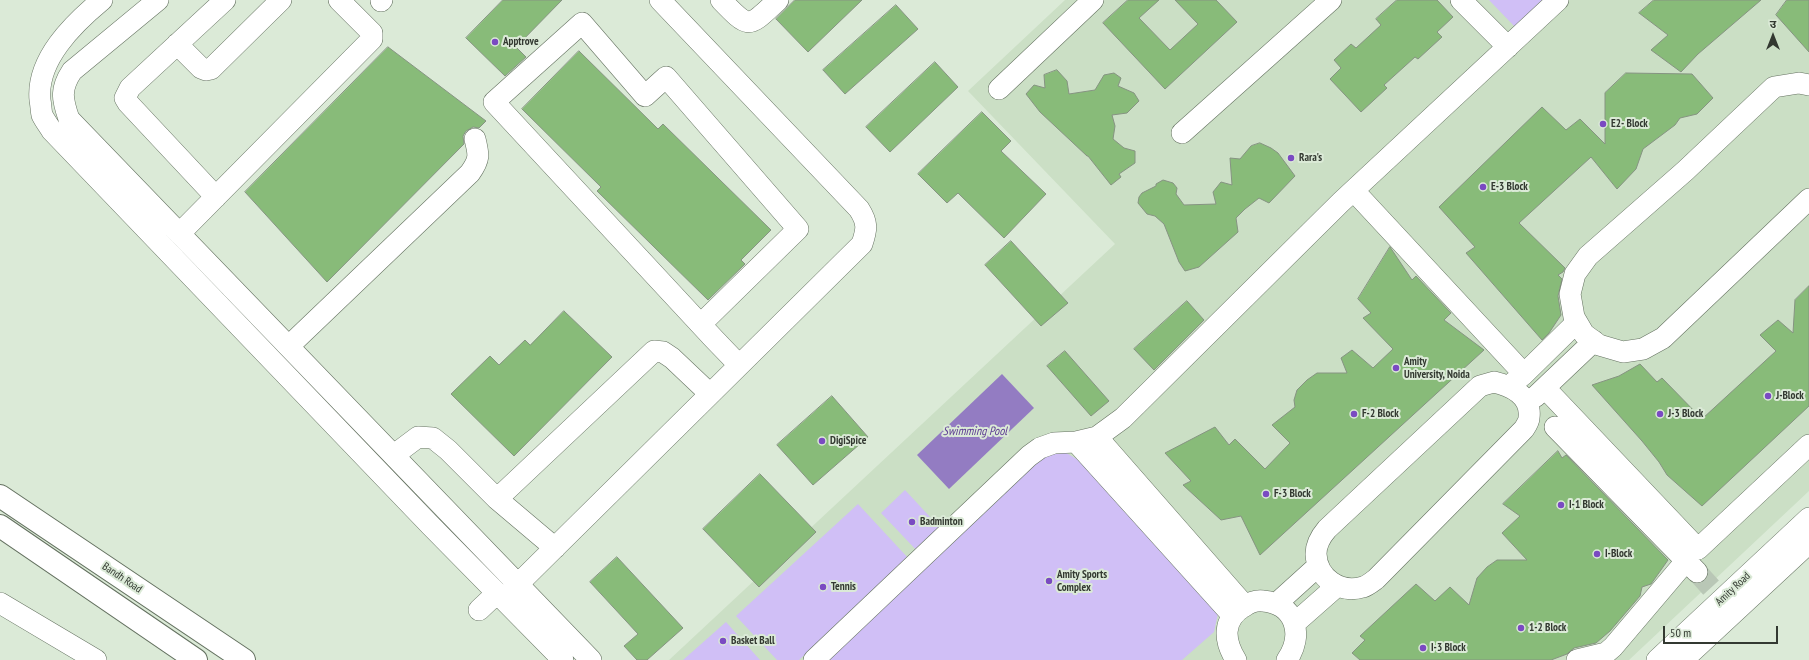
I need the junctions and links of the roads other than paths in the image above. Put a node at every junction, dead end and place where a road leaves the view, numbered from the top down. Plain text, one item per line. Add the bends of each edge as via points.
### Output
1 (102, 0) edge
2 (158, 0) edge
3 (225, 0) edge
4 (281, 0) edge
5 (339, 0) edge
6 (720, 0) edge
7 (778, 0) edge
8 (1093, 0) edge
9 (1331, 0) edge
10 (1461, 0) edge
11 (1558, 0) edge
12 (669, 3) edge
13 (177, 44) junction
14 (1508, 47) junction
15 (1809, 84) edge
16 (39, 89) junction
17 (999, 89) dead end
18 (63, 91) junction
19 (1182, 133) dead end
20 (475, 139) dead end
21 (1354, 191) junction
22 (216, 197) junction
23 (1809, 199) edge
24 (185, 238) junction
25 (174, 258) junction
26 (1577, 322) junction
27 (701, 324) junction
28 (1594, 341) junction
29 (289, 346) junction
30 (739, 365) junction
31 (1517, 380) junction
32 (1545, 388) junction
33 (710, 394) junction
34 (1527, 405) junction
35 (1555, 427) dead end
36 (1097, 437) junction
37 (1076, 442) junction
38 (1809, 446) edge
39 (394, 455) junction
40 (0, 496) edge
41 (497, 499) junction
42 (1809, 518) edge
43 (0, 526) edge
44 (1809, 544) edge
45 (555, 548) junction
46 (1318, 566) junction
47 (518, 584) junction
48 (1336, 586) junction
49 (500, 596) junction
50 (0, 603) edge
51 (1276, 604) junction
52 (479, 610) dead end
53 (1239, 611) junction
54 (1294, 623) junction
55 (1227, 656) edge
56 (1292, 658) edge
57 (96, 660) edge
58 (196, 660) edge
59 (244, 660) edge
60 (563, 660) edge
61 (591, 660) edge
62 (814, 660) edge
63 (1577, 660) edge
64 (1657, 660) edge
65 (1683, 660) edge

1 - 16 street via 54,50 43,70
2 - 18 street via 72,71
3 - 13 street
4 - 13 street via 211,69 201,68
5 - 22 street via 372,33 372,40
6 - 7 street via 743,22 749,23 756,21
8 - 17 street
9 - 19 street
10 - 14 street
11 - 14 street
12 - 30 street via 859,209 866,220 862,244
13 - 22 street via 130,88 125,98
14 - 21 street
15 - 26 street via 1774,87 1685,171 1588,256 1575,274 1570,294
16 - 18 street
16 - 25 street via 42,114 52,131
18 - 24 street via 69,119
20 - 29 street via 479,154 478,163 470,173
21 - 31 street
21 - 36 street via 1123,418
22 - 24 street
23 - 28 street via 1663,338 1643,349 1623,352
24 - 25 street
24 - 29 street
25 - 49 street
26 - 28 street via 1584,334
26 - 31 street
27 - 27 street via 494,102 582,23 645,96 666,77 798,229
27 - 30 street
28 - 32 street
29 - 39 street
30 - 33 street
31 - 34 street via 1519,392
31 - 46 street via 1480,386 1327,529 1319,539 1316,553
32 - 34 street
32 - 38 street via 1698,549
33 - 41 street via 672,358 663,352 654,351
33 - 45 street
34 - 48 street via 1530,418 1524,430 1376,579 1364,587 1351,589
35 - 63 street via 1692,566 1606,653
36 - 37 street
36 - 53 street
37 - 53 street
37 - 62 street via 1054,443 1040,448 1029,456
39 - 41 street via 418,437 433,438
39 - 47 street
40 - 59 main road, Bandh Road
41 - 45 street
42 - 64 street, Amity Road via 1718,595
43 - 58 main road
44 - 65 street, Amity Road
45 - 47 street
46 - 48 street via 1326,578
46 - 51 street
47 - 49 street
47 - 61 street
48 - 54 street
49 - 52 street
49 - 60 street
50 - 57 street
51 - 53 street via 1262,600 1250,602
51 - 54 street via 1287,611
53 - 55 street via 1229,621 1226,636
54 - 56 street via 1297,636

